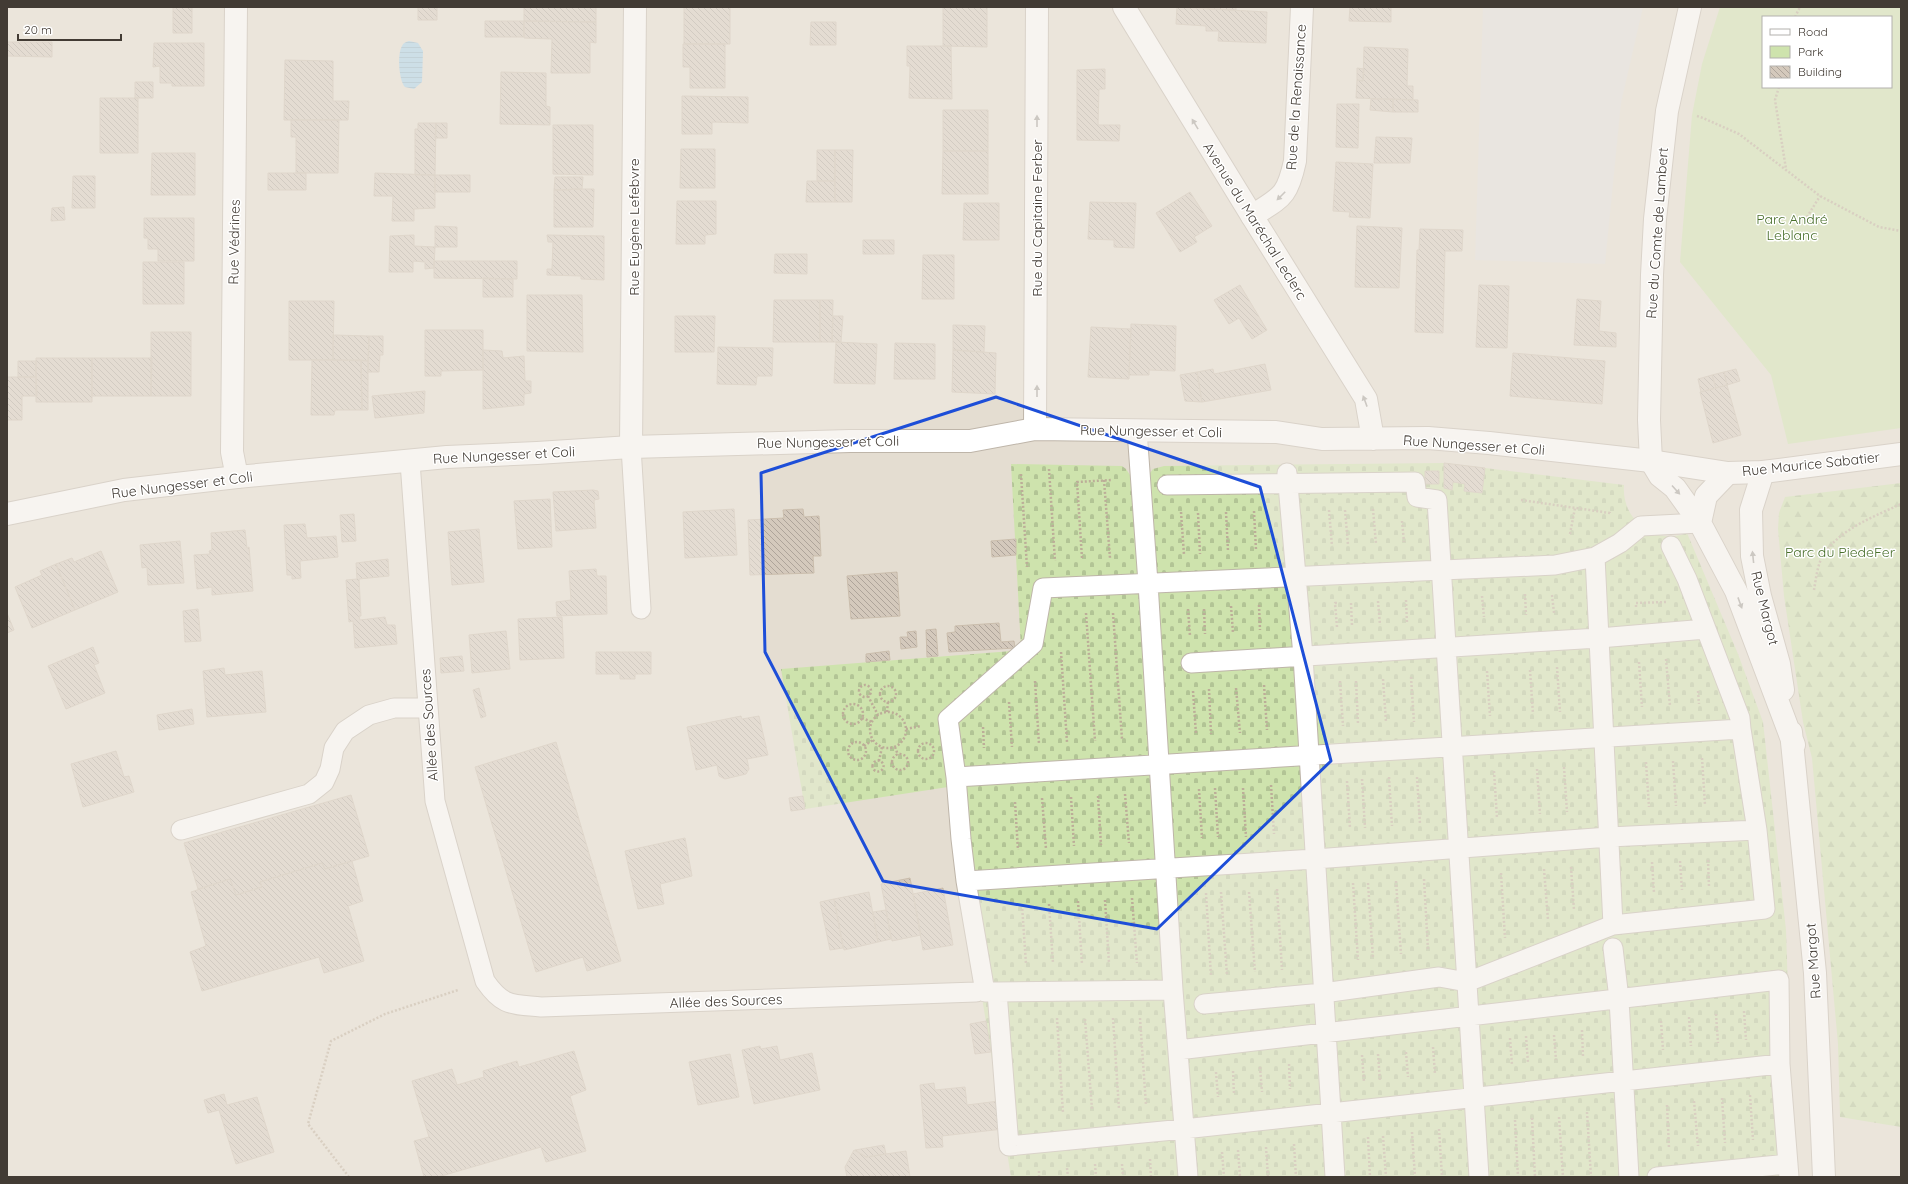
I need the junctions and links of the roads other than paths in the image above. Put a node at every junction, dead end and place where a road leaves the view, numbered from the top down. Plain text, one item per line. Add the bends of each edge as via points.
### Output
1 (236, 7) edge
2 (635, 7) edge
3 (1038, 7) edge
4 (1124, 7) edge
5 (1302, 7) edge
6 (1690, 7) edge
7 (1252, 216) junction
8 (1036, 430) junction
9 (1136, 430) junction
10 (1373, 439) junction
11 (631, 447) junction
12 (1901, 454) edge
13 (1651, 461) junction
14 (410, 462) junction
15 (1763, 472) junction
16 (1728, 473) junction
17 (237, 477) junction
18 (1288, 478) junction
19 (1167, 485) dead end
20 (7, 514) edge
21 (1700, 524) junction
22 (1671, 546) dead end
23 (1595, 557) junction
24 (1441, 570) junction
25 (1296, 576) junction
26 (1148, 583) junction
27 (641, 609) dead end
28 (1706, 629) junction
29 (1599, 638) junction
30 (1446, 648) junction
31 (1303, 656) junction
32 (1191, 663) dead end
33 (428, 708) junction
34 (1741, 729) junction
35 (1603, 737) junction
36 (1794, 745) junction
37 (1451, 747) junction
38 (1309, 756) junction
39 (1160, 764) junction
40 (956, 777) junction
41 (180, 830) dead end
42 (1757, 830) junction
43 (1609, 837) junction
44 (1458, 848) junction
45 (1315, 859) junction
46 (1166, 868) junction
47 (966, 881) junction
48 (1613, 925) junction
49 (1613, 948) dead end
50 (1467, 982) junction
51 (1173, 990) junction
52 (976, 992) dead end
53 (997, 992) junction
54 (1323, 993) junction
55 (1619, 999) junction
56 (1204, 1004) dead end
57 (1469, 1016) junction
58 (1327, 1033) junction
59 (1178, 1050) junction
60 (1780, 1064) junction
61 (1624, 1080) junction
62 (1474, 1097) junction
63 (1331, 1113) junction
64 (1184, 1129) junction
65 (1788, 1171) edge
66 (1188, 1177) edge
67 (1335, 1177) edge
68 (1479, 1177) edge
69 (1629, 1177) edge
70 (1657, 1177) edge
71 (1824, 1177) edge

1 - 17 street, Rue Védrines via 232,452
2 - 11 street, Rue Eugène Lefebvre
8 -> 3 street, Rue du Capitaine Ferber
7 -> 4 street, Avenue du Maréchal Leclerc
5 -> 7 street, Rue de la Renaissance via 1295,161 1290,182 1282,196
6 - 13 street, Rue du Comte de Lambert via 1666,111 1655,219 1649,420
10 -> 7 street, Avenue du Maréchal Leclerc via 1366,399
8 - 9 street, Rue Nungesser et Coli
8 - 11 street, Rue Nungesser et Coli via 970,441 850,441
9 - 10 street, Rue Nungesser et Coli via 1276,432 1322,439
9 - 26 lane
10 - 13 street, Rue Nungesser et Coli via 1444,439
11 - 14 street, Rue Nungesser et Coli via 447,457
11 - 27 lane
12 - 15 street, Rue Maurice Sabatier
13 - 16 street, Rue Maurice Sabatier
13 -> 21 street, Rue Margot via 1660,476 1675,488
14 - 17 street, Rue Nungesser et Coli
14 - 33 lane, Allée des Sources
15 - 16 street, Rue Maurice Sabatier
36 -> 15 street, Rue Margot via 1752,556 1751,510
16 - 21 street via 1706,496
17 - 20 street, Rue Nungesser et Coli via 124,490
18 - 19 lane via 1252,483
18 - 24 lane via 1336,483 1415,482 1417,497 1436,500
18 - 25 lane
21 - 23 lane via 1641,526 1620,544
21 -> 36 street, Rue Margot via 1736,591
22 - 28 lane
23 - 24 lane via 1555,565
23 - 29 lane
24 - 25 lane
24 - 30 lane
25 - 26 lane
25 - 31 lane
26 - 39 lane
26 - 40 lane via 1050,588 1033,644 948,719
28 - 29 lane
28 - 34 lane via 1740,718
29 - 30 lane
29 - 35 lane
30 - 31 lane
30 - 37 lane
31 - 32 lane
31 - 38 lane
33 - 41 lane via 394,708 369,714 345,731 334,748 330,769 324,782 309,794
33 - 52 lane, Allée des Sources via 435,801 485,981 494,994 507,1004 541,1007
34 - 35 lane
34 - 42 lane
35 - 37 lane
35 - 43 lane
36 - 71 street, Rue Margot via 1815,973
37 - 38 lane
37 - 44 lane
38 - 39 lane
38 - 45 lane
39 - 40 lane
39 - 46 lane
40 - 47 lane
42 - 43 lane
42 - 48 lane via 1765,909
43 - 44 lane
43 - 48 lane
44 - 45 lane
44 - 50 lane
45 - 46 lane
45 - 54 lane
46 - 47 lane
46 - 51 lane
47 - 53 lane via 985,992
48 - 50 lane
49 - 55 lane
50 - 54 lane via 1439,977
50 - 57 lane
51 - 53 lane
51 - 59 lane
53 - 64 lane via 1009,1146
54 - 56 lane
54 - 58 lane
55 - 57 lane
55 - 60 lane via 1779,980
55 - 61 lane
57 - 58 lane
57 - 62 lane
58 - 59 lane
58 - 63 lane
59 - 64 lane
60 - 61 lane
60 - 65 lane
61 - 62 lane
61 - 69 lane
62 - 63 lane
62 - 68 lane
63 - 64 lane
63 - 67 lane
64 - 66 lane
65 - 70 lane

